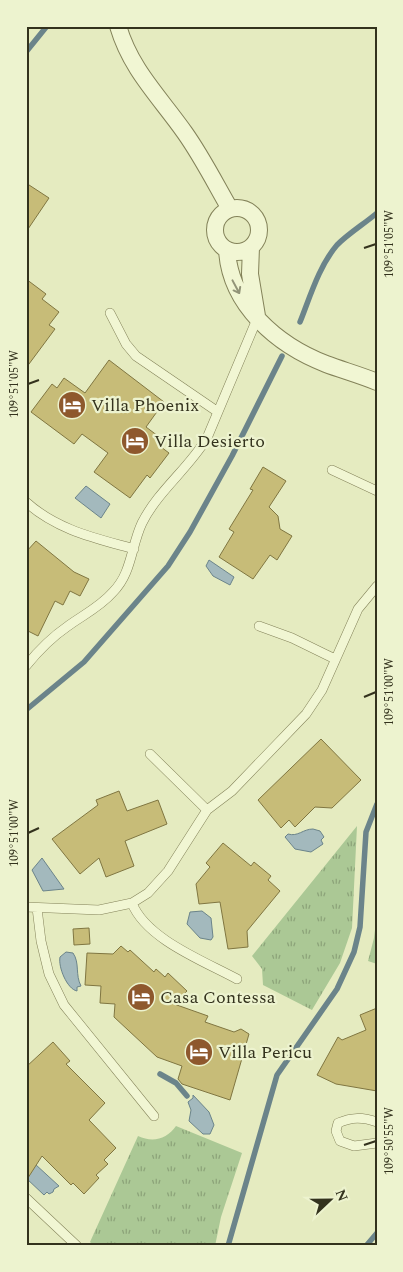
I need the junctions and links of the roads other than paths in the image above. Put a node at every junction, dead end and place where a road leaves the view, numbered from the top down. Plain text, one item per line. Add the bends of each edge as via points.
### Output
1 (118, 26) edge
2 (230, 209) junction
3 (251, 247) junction
4 (228, 250) junction
5 (110, 313) dead end
6 (257, 319) junction
7 (377, 382) edge
8 (218, 412) junction
9 (332, 470) dead end
10 (377, 491) edge
11 (26, 502) edge
12 (134, 549) junction
13 (377, 586) edge
14 (260, 626) dead end
15 (335, 659) junction
16 (26, 666) edge
17 (150, 754) dead end
18 (207, 810) junction
19 (132, 903) junction
20 (26, 907) edge
21 (37, 908) junction
22 (237, 979) dead end
23 (154, 1116) dead end
24 (377, 1122) edge
25 (377, 1143) edge
26 (26, 1198) edge
27 (77, 1246) edge

1 - 2 street via 136,70 186,134
2 - 3 street via 244,209 256,219 259,233
2 - 4 street via 218,218 214,233 221,246
3 - 4 street via 242,252
3 - 6 street via 250,274
4 -> 6 street via 228,268 233,283
5 - 8 lane via 136,356
6 - 7 street via 302,353
6 - 8 lane
8 - 12 lane via 196,455 142,523
9 - 10 lane
11 - 12 lane via 58,525
12 - 16 lane via 115,591 52,638
13 - 15 lane via 358,609
14 - 15 lane
15 - 18 lane via 322,690 306,714 232,791
17 - 18 lane
18 - 19 lane via 163,878
19 - 21 lane via 99,910
19 - 22 lane via 140,918 156,933
20 - 21 lane
21 - 23 lane via 49,974 64,1005
24 - 25 lane via 350,1118 338,1123 336,1131 340,1141 354,1146
26 - 27 lane

